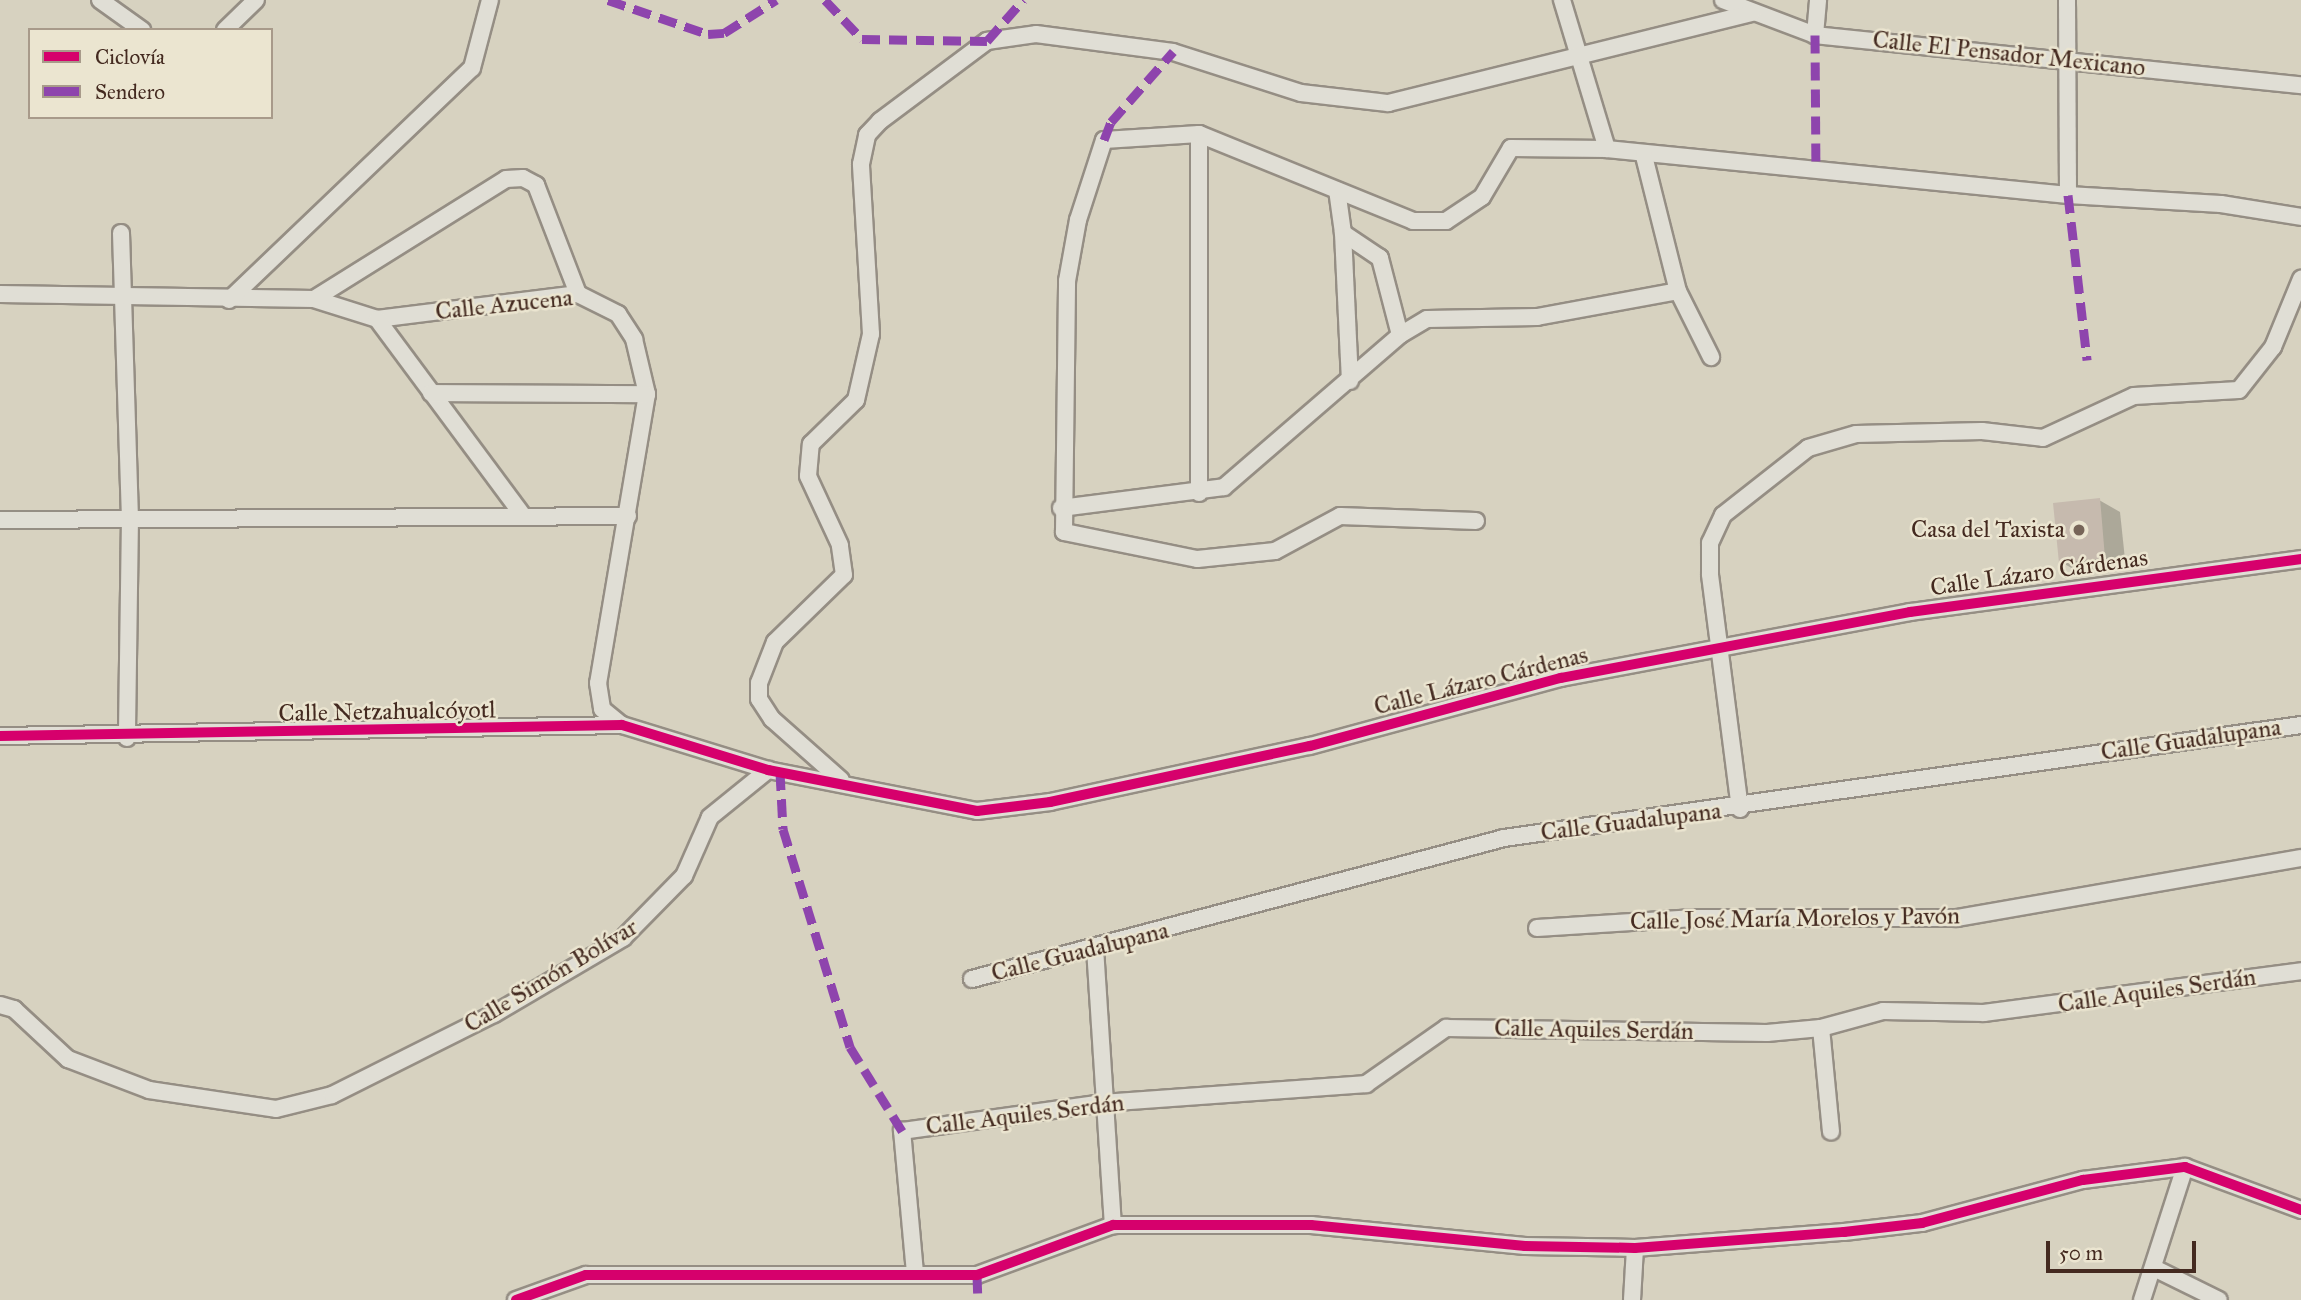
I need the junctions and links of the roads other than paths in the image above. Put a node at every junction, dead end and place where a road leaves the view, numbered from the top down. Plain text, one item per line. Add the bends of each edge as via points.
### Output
1 (100, 0) edge
2 (256, 0) edge
3 (490, 0) edge
4 (1562, 0) edge
5 (1723, 0) edge
6 (1818, 0) edge
7 (2067, 0) edge
8 (1752, 13) junction
9 (139, 28) edge
10 (227, 28) edge
11 (1815, 35) junction
12 (1580, 54) junction
13 (2066, 60) junction
14 (2301, 85) edge
15 (1199, 134) junction
16 (1607, 149) junction
17 (1644, 156) junction
18 (1337, 190) junction
19 (2068, 195) junction
20 (2301, 217) edge
21 (121, 233) dead end
22 (1343, 233) junction
23 (2301, 279) edge
24 (1678, 291) junction
25 (120, 293) junction
26 (0, 294) edge
27 (578, 294) junction
28 (314, 299) junction
29 (229, 300) junction
30 (377, 319) junction
31 (1400, 335) junction
32 (1711, 357) dead end
33 (1350, 381) junction
34 (431, 393) junction
35 (647, 394) junction
36 (1199, 493) junction
37 (1061, 508) junction
38 (522, 513) junction
39 (628, 516) junction
40 (130, 517) junction
41 (0, 520) edge
42 (1476, 521) dead end
43 (2301, 559) edge
44 (1716, 653) junction
45 (622, 725) junction
46 (2301, 725) edge
47 (0, 736) edge
48 (127, 738) junction
49 (768, 770) junction
50 (841, 780) junction
51 (1740, 809) junction
52 (2301, 858) edge
53 (1537, 928) dead end
54 (1096, 948) junction
55 (2301, 971) edge
56 (972, 979) dead end
57 (0, 1005) edge
58 (1821, 1028) junction
59 (1103, 1104) junction
60 (1831, 1132) dead end
61 (2185, 1167) junction
62 (2301, 1209) edge
63 (1113, 1225) junction
64 (1635, 1248) junction
65 (2154, 1268) junction
66 (915, 1273) junction
67 (524, 1298) edge
68 (1632, 1300) edge
69 (2142, 1300) edge
70 (2219, 1300) edge

1 - 9 street
2 - 10 street
3 - 29 street via 472,68
4 - 12 street
5 - 8 street, Calle El Pensador Mexicano
6 - 11 street
7 - 13 street
8 - 11 street, Calle El Pensador Mexicano
8 - 12 street
11 - 13 street, Calle El Pensador Mexicano
12 - 16 street
12 - 50 street via 1388,103 1301,93 1160,50 1036,34 987,41 880,121 867,135 861,164 871,334 856,400 811,444 808,476 840,545 844,575 775,642 759,683 759,699 772,719
13 - 14 street, Calle El Pensador Mexicano
13 - 19 street
15 - 18 street
15 - 36 street
15 - 37 street via 1104,140 1077,220 1067,281
16 - 17 street
16 - 18 street via 1511,148 1482,197 1446,221 1413,221
17 - 19 street via 1816,165
17 - 24 street
18 - 22 street
19 - 20 street via 2221,204
21 - 25 street
22 - 31 street via 1380,258
22 - 33 street
23 - 44 street via 2273,347 2239,390 2134,396 2043,438 1982,431 1856,435 1808,447 1723,515 1710,543
24 - 31 street via 1537,317 1427,319
24 - 32 street
25 - 26 street, Calle Azucena
25 - 29 street, Calle Azucena
25 - 40 street
27 - 28 street via 536,185 523,178 506,179
27 - 30 street, Calle Azucena
27 - 35 street, Calle Azucena via 618,314 634,339
28 - 29 street, Calle Azucena
28 - 30 street, Calle Azucena
30 - 34 street
31 - 33 street
33 - 36 street via 1224,487
34 - 35 street
34 - 38 street
35 - 39 street, Calle Azucena
36 - 37 street
37 - 42 street via 1064,532 1197,559 1275,551 1340,516
38 - 39 street
38 - 40 street
39 - 45 street, Calle Azucena via 598,683 602,709
40 - 41 street
40 - 48 street
43 - 44 street, Calle Lázaro Cárdenas via 1909,612
44 - 50 street, Calle Lázaro Cárdenas via 1561,678 1310,746 1050,802 977,811
44 - 51 street
45 - 48 street, Calle Netzahualcóyotl
45 - 49 street, Calle Netzahualcóyotl
46 - 51 street, Calle Guadalupana
47 - 48 street, Calle Netzahualcóyotl
49 - 50 street, Calle Lázaro Cárdenas
49 - 57 street, Calle Simón Bolívar via 710,817 684,876 623,938 421,1052 332,1095 276,1109 137,1085 68,1059 14,1009
51 - 54 street, Calle Guadalupana via 1504,838
52 - 53 street, Calle José María Morelos y Pavón via 1957,918 1695,918
54 - 56 street, Calle Guadalupana
54 - 59 street
55 - 58 street, Calle Aquiles Serdán via 1984,1013 1883,1011
58 - 59 street, Calle Aquiles Serdán via 1446,1028 1366,1084
58 - 60 street
59 - 63 street
59 - 66 street, Calle Aquiles Serdán via 902,1131
61 - 62 street
61 - 64 street via 2083,1180 1922,1223
61 - 65 street
63 - 64 street via 1311,1225 1525,1246
63 - 66 street via 977,1275
64 - 68 street
65 - 69 street
65 - 70 street
66 - 67 street via 586,1275

